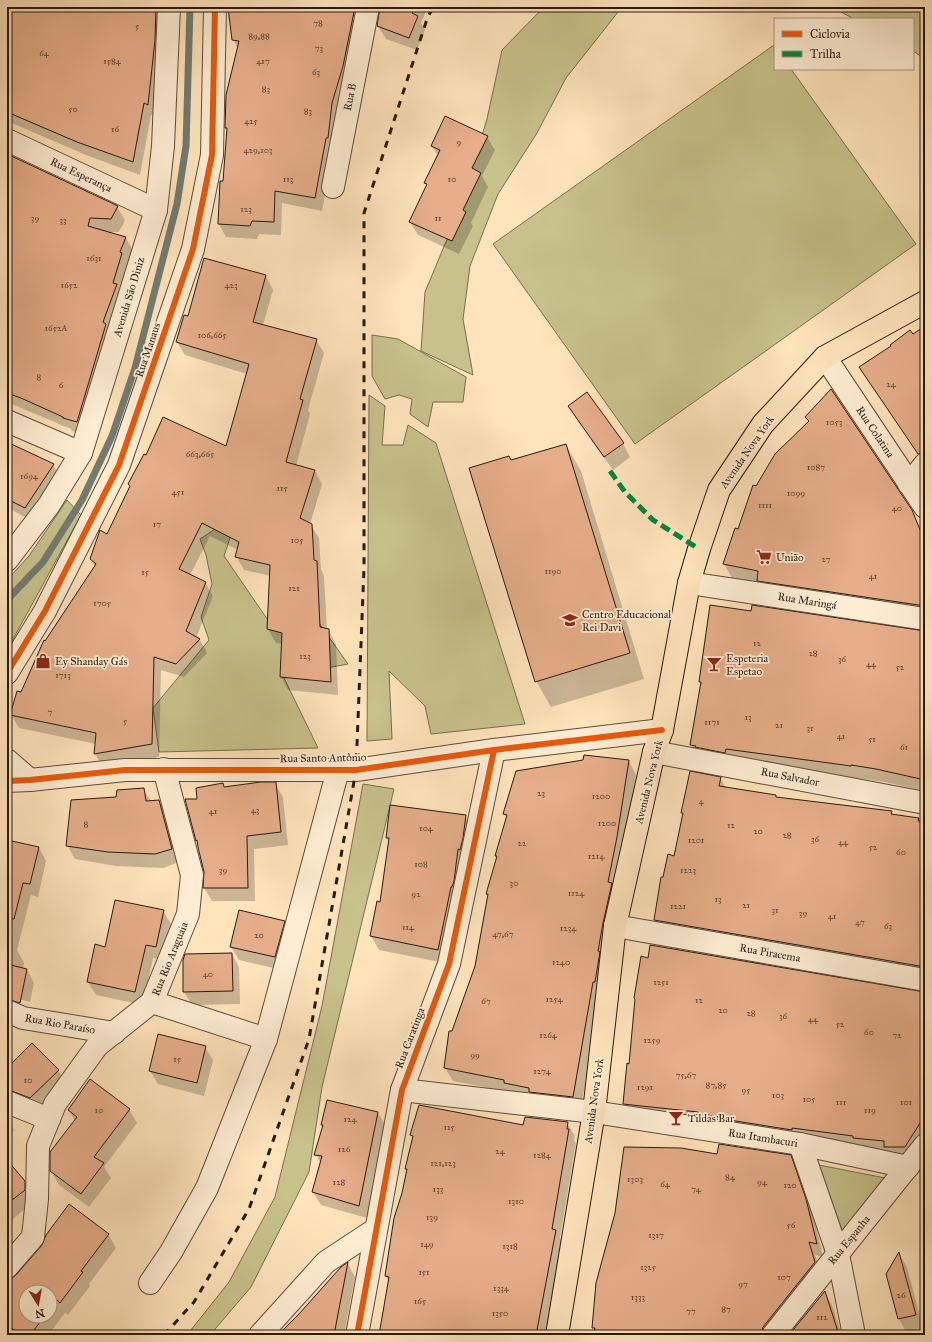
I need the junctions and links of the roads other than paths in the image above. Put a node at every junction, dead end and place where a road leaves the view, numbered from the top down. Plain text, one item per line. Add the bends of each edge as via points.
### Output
1 (169, 7) edge
2 (215, 7) edge
3 (368, 7) edge
4 (7, 140) edge
5 (333, 188) dead end
6 (156, 210) junction
7 (925, 302) edge
8 (825, 357) junction
9 (7, 421) edge
10 (81, 453) junction
11 (925, 464) edge
12 (910, 484) junction
13 (925, 507) edge
14 (7, 560) edge
15 (689, 583) junction
16 (925, 619) edge
17 (7, 673) edge
18 (662, 730) junction
19 (494, 750) junction
20 (654, 752) junction
21 (7, 760) edge
22 (164, 769) junction
23 (338, 770) junction
24 (30, 780) junction
25 (7, 781) edge
26 (925, 803) edge
27 (615, 926) junction
28 (925, 980) edge
29 (152, 1002) junction
30 (7, 1011) edge
31 (114, 1033) junction
32 (266, 1040) junction
33 (402, 1090) junction
34 (7, 1102) edge
35 (594, 1112) junction
36 (49, 1119) junction
37 (800, 1144) junction
38 (925, 1145) edge
39 (908, 1167) junction
40 (376, 1228) junction
41 (838, 1254) junction
42 (7, 1267) edge
43 (150, 1283) dead end
44 (260, 1335) edge
45 (357, 1335) edge
46 (557, 1335) edge
47 (773, 1335) edge
48 (854, 1335) edge

1 - 6 street, Avenida São Diniz via 163,146
2 - 17 street, Rua Manaus via 212,155 193,250 119,465 45,611
3 - 5 street, Rua B
4 - 6 street, Rua Esperança
6 - 10 street, Avenida São Diniz
7 - 8 main road, Avenida Nova York
8 - 12 street, Rua Colatina
8 - 15 main road, Avenida Nova York via 763,424 719,490
9 - 10 street
10 - 14 street, Avenida São Diniz via 50,505
11 - 12 street
12 - 13 street, Rua Colatina
15 - 16 street, Rua Maringá
15 - 18 main road, Avenida Nova York
18 - 19 street, Rua Santo Antônio
18 - 20 main road, Avenida Nova York
19 - 23 street, Rua Santo Antônio via 356,770
19 - 33 street, Rua Caratinga via 449,964
20 - 26 street, Rua Salvador
20 - 27 main road, Avenida Nova York
21 - 24 street
22 - 23 street, Rua Santo Antônio
22 - 24 street, Rua Santo Antônio via 125,770
22 - 29 street, Rua Rio Araguaia via 192,875 188,914
23 - 32 street
24 - 25 street, Rua Santo Antônio
27 - 28 street, Rua Piracema
27 - 35 main road, Avenida Nova York
29 - 31 street, Rua Rio Araguaia
29 - 32 street
30 - 31 street, Rua Rio Paraíso via 23,1018
31 - 36 street, Rua Rio Araguaia via 98,1046 54,1104
32 - 43 street via 207,1188 172,1252
33 - 35 street, Rua Itambacuri
33 - 40 street, Rua Caratinga
34 - 36 street
35 - 37 street, Rua Itambacuri
35 - 46 main road, Avenida Nova York
36 - 42 street, Rua Rio Araguaia via 38,1146 33,1237
37 - 39 street, Rua Itambacuri
37 - 41 street
38 - 39 street, Rua Espanha
39 - 41 street, Rua Espanha
40 - 44 street via 326,1262
40 - 45 street, Rua Caratinga
41 - 47 street, Rua Espanha
41 - 48 street

